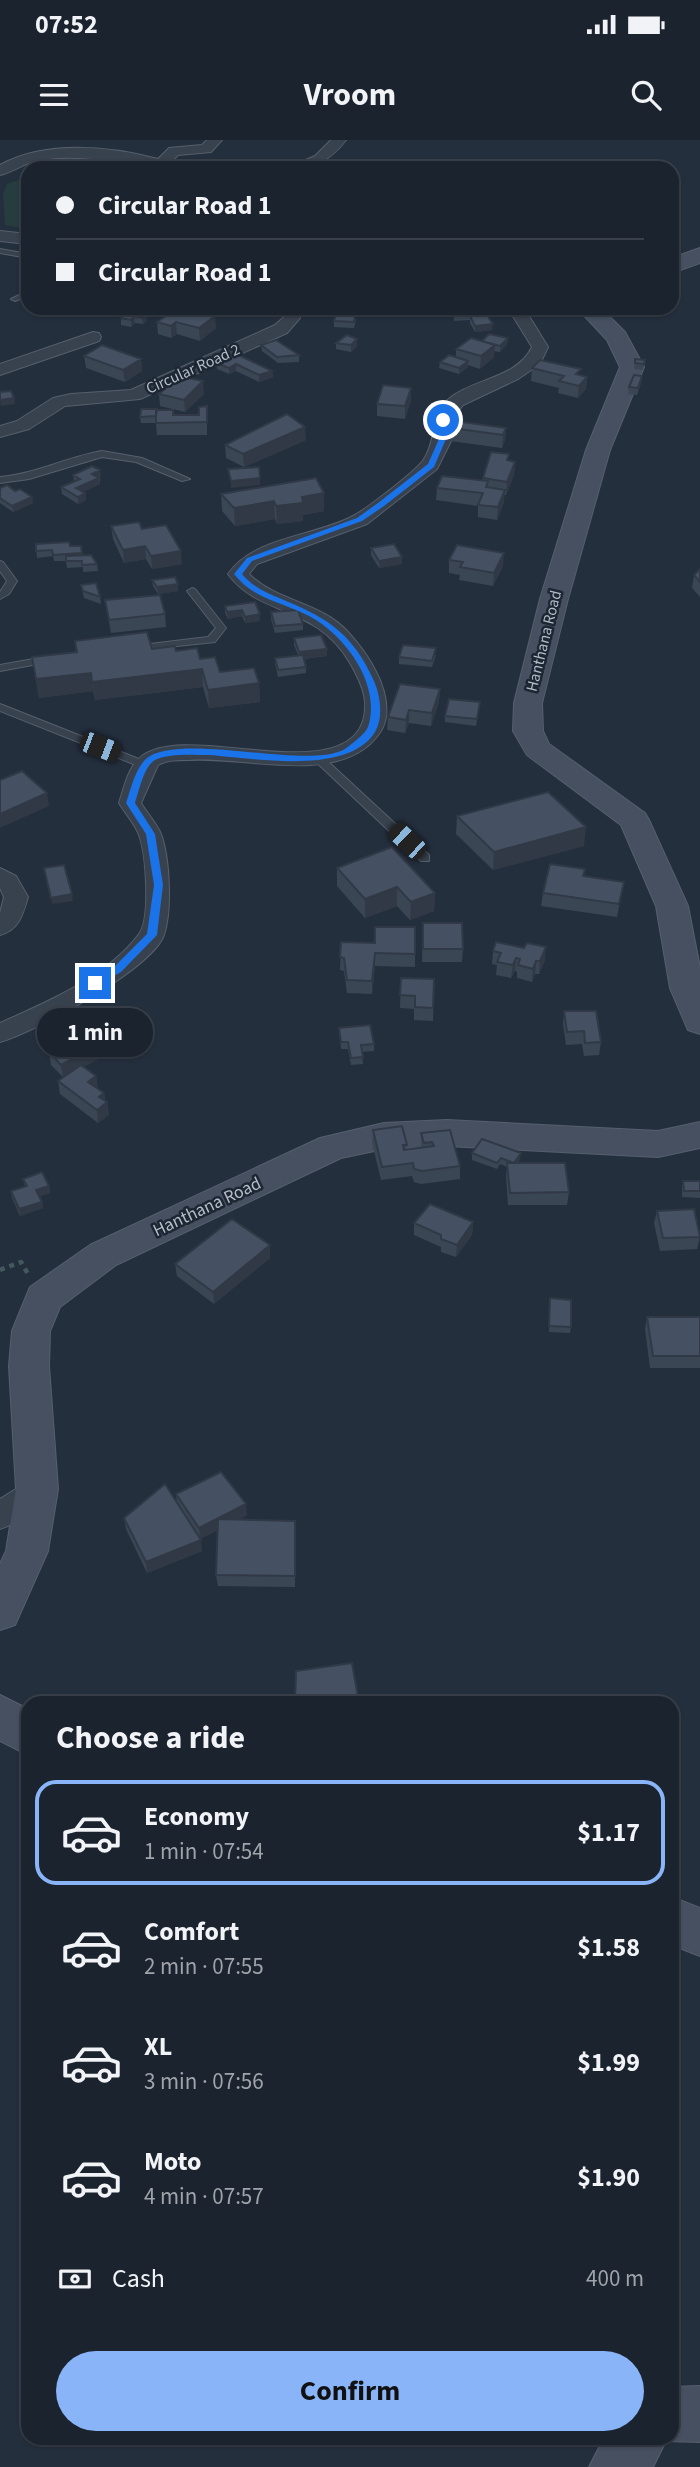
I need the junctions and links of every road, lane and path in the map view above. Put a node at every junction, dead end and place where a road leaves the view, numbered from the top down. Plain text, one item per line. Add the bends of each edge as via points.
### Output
1 (215, 140) edge
2 (339, 140) edge
3 (146, 161) edge
4 (166, 161) edge
5 (314, 161) edge
6 (0, 171) edge
7 (0, 236) edge
8 (21, 238) edge
9 (0, 251) edge
10 (21, 255) edge
11 (700, 255) edge
12 (679, 263) edge
13 (21, 296) edge
14 (15, 299) dead end
15 (292, 315) edge
16 (521, 315) edge
17 (595, 315) edge
18 (93, 337) dead end
19 (0, 370) edge
20 (0, 432) edge
21 (185, 479) dead end
22 (0, 480) edge
23 (0, 564) edge
24 (192, 591) dead end
25 (0, 596) edge
26 (121, 650) edge
27 (57, 658) edge
28 (0, 668) edge
29 (0, 707) edge
30 (318, 758) junction
31 (145, 765) junction
32 (425, 858) dead end
33 (0, 875) edge
34 (0, 927) edge
35 (700, 1022) edge
36 (0, 1033) edge
37 (700, 1135) edge
38 (37, 1489) junction
39 (0, 1516) edge
40 (0, 1611) edge
41 (0, 1716) edge
42 (21, 1730) edge
43 (679, 1924) edge
44 (700, 1932) edge
45 (700, 2414) edge
46 (679, 2415) edge
47 (634, 2445) edge
48 (618, 2467) edge

1 - 4 street via 206,149 174,151
2 - 5 street
3 - 6 street via 90,152 21,160
7 - 8 street
9 - 10 lane
11 - 12 street
13 - 14 lane
15 - 20 street, Circular Road 2 via 281,329 134,395 59,402 23,425
16 - 30 street via 540,347 534,360 457,401 443,420 443,439 431,466 360,520 250,560 237,574 250,589 317,617 341,634 369,680 376,697 371,730 348,752
17 - 35 street, Hanthana Road via 617,337 632,367 598,450 554,599 528,703 528,732 537,749 634,820 672,906 687,988
18 - 19 street
21 - 22 lane via 113,454 91,456 29,479
23 - 25 lane via 12,581
24 - 26 lane via 221,628 211,640
27 - 28 lane
29 - 31 lane
30 - 31 street via 187,752 153,757
30 - 32 lane
31 - 36 street via 130,803 150,834 158,885 152,935 117,970
33 - 34 street via 16,897 11,916
37 - 38 street, Hanthana Road via 658,1144 447,1133 384,1136 333,1147 103,1255 44,1298 31,1331
38 - 39 street
38 - 40 street, Hanthana Road via 27,1551
41 - 42 street
43 - 44 street
45 - 46 street
47 - 48 street

